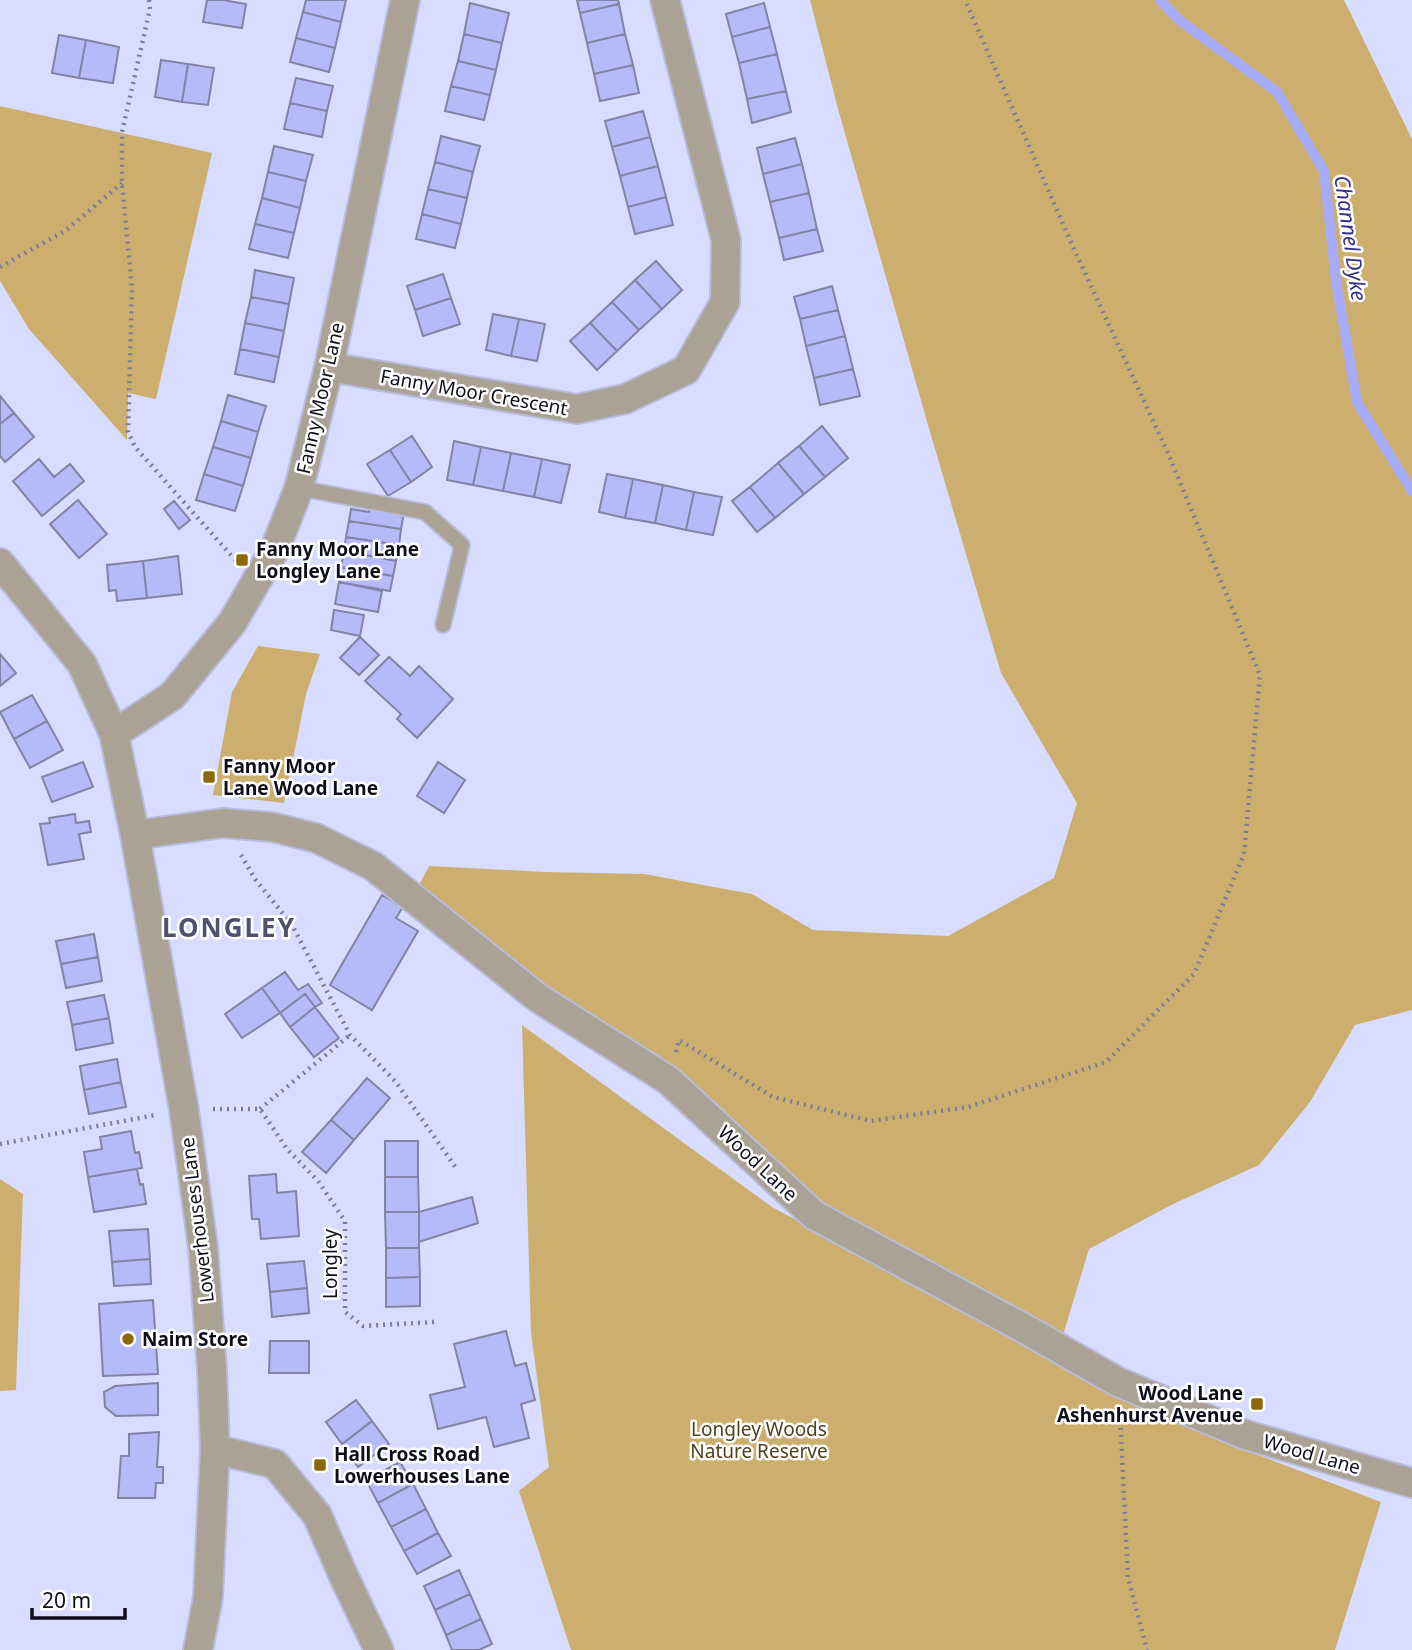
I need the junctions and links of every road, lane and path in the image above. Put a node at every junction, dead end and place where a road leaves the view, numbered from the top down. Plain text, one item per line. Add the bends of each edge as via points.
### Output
1 (149, 0) edge
2 (405, 0) edge
3 (665, 0) edge
4 (965, 0) edge
5 (122, 183) junction
6 (0, 267) edge
7 (329, 367) junction
8 (299, 488) junction
9 (0, 563) edge
10 (255, 584) junction
11 (443, 625) dead end
12 (114, 734) junction
13 (223, 823) junction
14 (135, 835) junction
15 (349, 1035) junction
16 (668, 1080) junction
17 (260, 1108) junction
18 (184, 1110) junction
19 (0, 1144) edge
20 (456, 1168) dead end
21 (434, 1322) dead end
22 (1118, 1382) junction
23 (215, 1449) junction
24 (1412, 1483) edge
25 (198, 1650) edge
26 (379, 1650) edge
27 (1147, 1650) edge

1 - 5 path via 122,132
2 - 7 street, Fanny Moor Lane
3 - 7 street, Fanny Moor Crescent via 726,240 725,302 686,370 625,400 577,409
4 - 16 path via 1261,675 1244,854 1194,974 1106,1062 968,1107 871,1121 773,1097 679,1040
5 - 6 path via 65,232
5 - 10 path via 132,289 128,432 135,447
7 - 8 street, Fanny Moor Lane
8 - 10 street, Fanny Moor Lane via 275,549
8 - 11 lane via 425,512 462,545
9 - 12 street, Lowerhouses Lane via 82,664
10 - 12 street, Fanny Moor Lane via 232,623 172,696
12 - 14 street, Lowerhouses Lane
13 - 14 street, Wood Lane
13 - 15 path via 255,879 292,925
13 - 16 street, Wood Lane via 272,827 316,838 373,866 538,998
14 - 18 street, Lowerhouses Lane
15 - 17 path
15 - 20 path via 396,1082
16 - 22 street, Wood Lane via 814,1215
17 - 18 path
17 - 21 path, Longley via 345,1221 345,1312 363,1326
18 - 19 path
18 - 23 street, Lowerhouses Lane via 203,1247
22 - 24 street, Wood Lane via 1246,1435
22 - 27 path via 1128,1578
23 - 25 street, Lowerhouses Lane via 208,1597
23 - 26 street via 275,1464 309,1504

